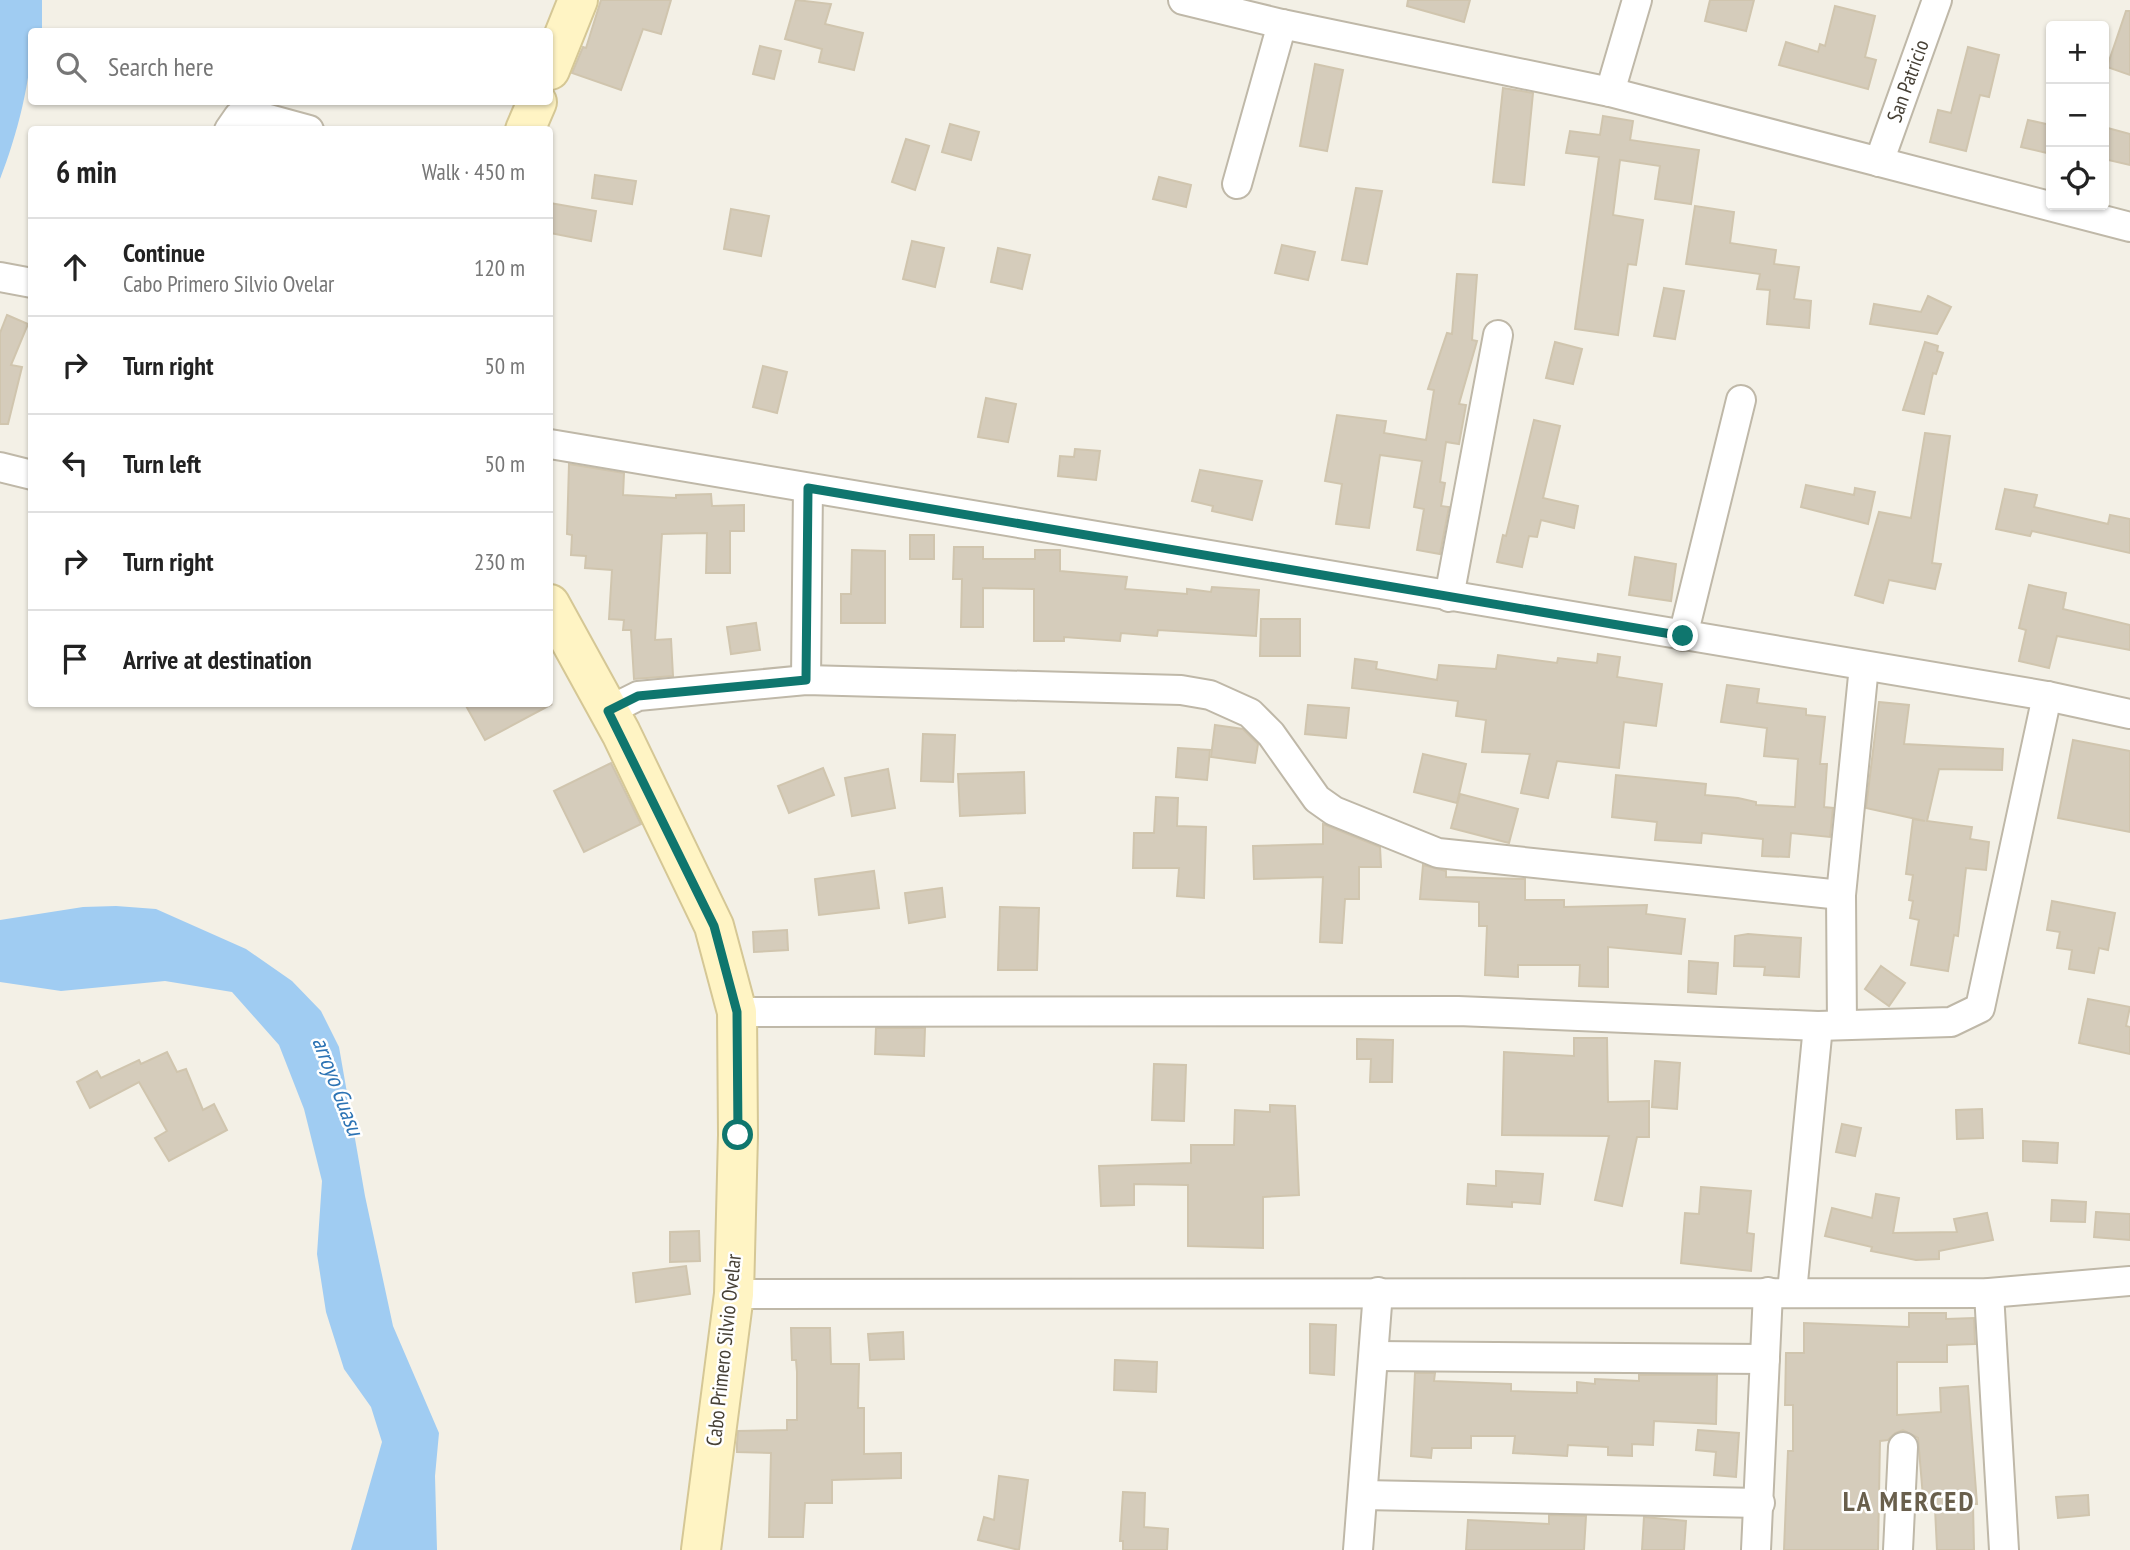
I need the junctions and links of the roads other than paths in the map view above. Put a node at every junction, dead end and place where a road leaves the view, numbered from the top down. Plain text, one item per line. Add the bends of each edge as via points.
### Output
1 (578, 0) edge
2 (1183, 0) edge
3 (1637, 0) edge
4 (1937, 0) edge
5 (1282, 24) junction
6 (553, 62) edge
7 (1610, 92) junction
8 (536, 105) edge
9 (232, 126) edge
10 (294, 126) edge
11 (527, 126) edge
12 (1879, 162) junction
13 (1237, 184) dead end
14 (2130, 227) edge
15 (0, 277) edge
16 (28, 282) edge
17 (1499, 335) dead end
18 (1741, 400) dead end
19 (553, 445) edge
20 (0, 467) edge
21 (28, 474) edge
22 (808, 488) junction
23 (1449, 597) junction
24 (553, 610) edge
25 (1683, 636) junction
26 (1864, 666) junction
27 (806, 680) junction
28 (2046, 696) junction
29 (608, 711) junction
30 (2130, 713) edge
31 (1841, 895) junction
32 (737, 1012) junction
33 (1830, 1026) junction
34 (2130, 1281) edge
35 (1780, 1292) junction
36 (1378, 1293) junction
37 (1989, 1293) junction
38 (734, 1294) junction
39 (1374, 1356) junction
40 (1765, 1359) junction
41 (1903, 1447) dead end
42 (1363, 1495) junction
43 (1760, 1503) junction
44 (701, 1550) edge
45 (1359, 1550) edge
46 (1756, 1550) edge
47 (1898, 1550) edge
48 (2004, 1550) edge

1 - 6 main road
2 - 5 street
3 - 7 street
4 - 12 street, San Patricio
5 - 7 street
5 - 13 street
7 - 12 street
8 - 11 main road
9 - 10 street via 238,117 254,115
12 - 14 street
15 - 16 street
17 - 23 street
18 - 25 street
19 - 22 street
20 - 21 street
22 - 23 street
22 - 27 street
23 - 25 street
24 - 29 main road, Cabo Primero Silvio Ovelar
25 - 26 street
26 - 28 street
26 - 31 street
27 - 29 street via 638,696
27 - 31 street via 1181,690 1210,695 1250,713 1271,734 1317,799 1334,811 1438,853
28 - 30 street
28 - 33 street via 1980,1008 1951,1023
29 - 32 main road, Cabo Primero Silvio Ovelar via 714,926
31 - 33 street
32 - 33 street via 1458,1011
32 - 38 main road, Cabo Primero Silvio Ovelar
33 - 35 street
34 - 37 street
35 - 36 street
35 - 37 street
35 - 40 street
36 - 38 street
36 - 39 street
37 - 48 street
38 - 44 main road, Cabo Primero Silvio Ovelar
39 - 40 street
39 - 42 street
40 - 43 street
41 - 47 street
42 - 43 street
42 - 45 street
43 - 46 street

